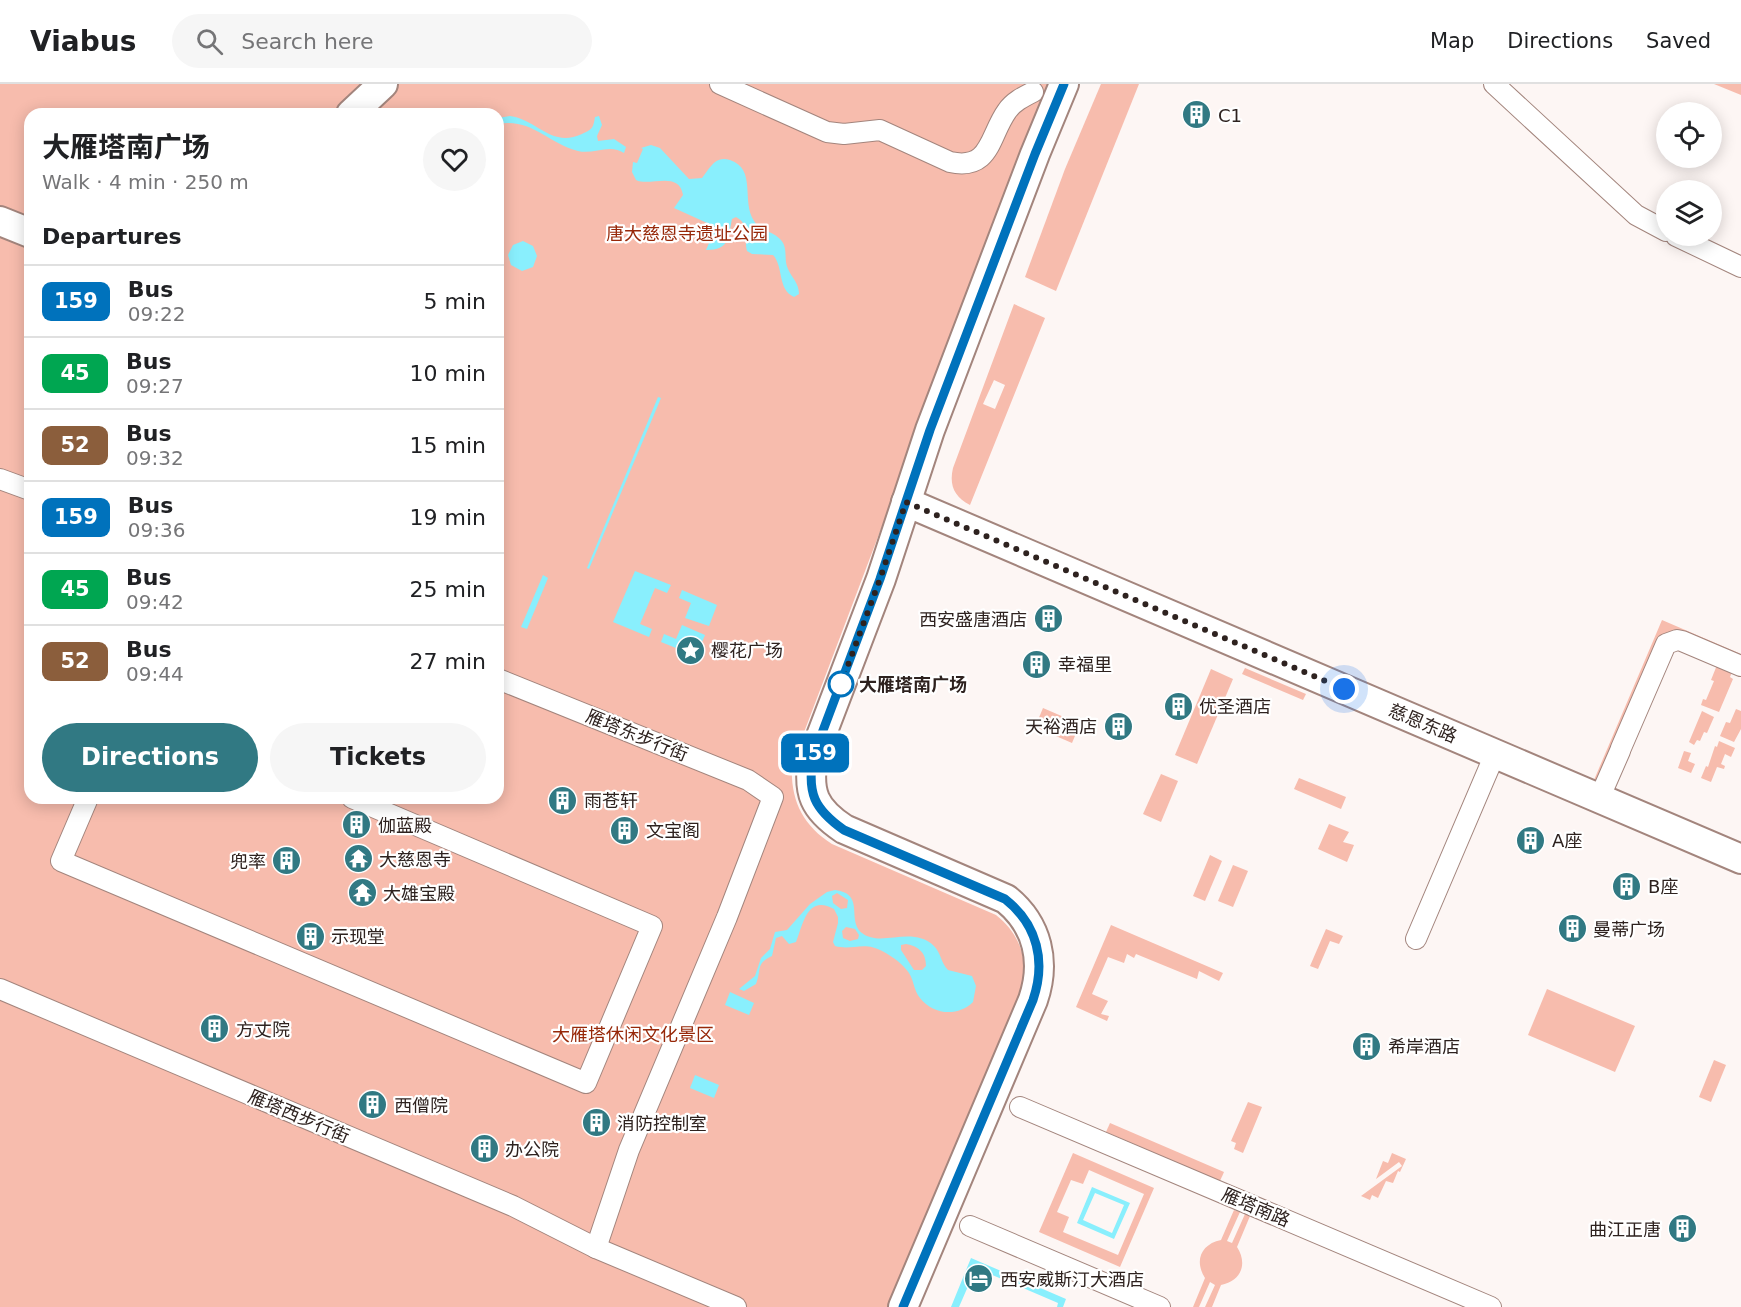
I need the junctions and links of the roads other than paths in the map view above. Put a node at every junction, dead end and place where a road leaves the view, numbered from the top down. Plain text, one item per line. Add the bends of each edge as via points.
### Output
1 (383, 84) edge
2 (720, 84) edge
3 (1064, 84) edge
4 (1494, 84) edge
5 (1030, 88) edge
6 (357, 108) edge
7 (1051, 114) junction
8 (0, 221) edge
9 (1656, 226) edge
10 (24, 231) edge
11 (1697, 246) edge
12 (1741, 267) edge
13 (0, 478) edge
14 (24, 488) edge
15 (906, 502) junction
16 (1741, 666) edge
17 (504, 681) edge
18 (1495, 754) junction
19 (1599, 799) junction
20 (85, 804) edge
21 (366, 804) edge
22 (1741, 859) edge
23 (1416, 939) dead end
24 (0, 989) edge
25 (1020, 1107) dead end
26 (970, 1226) dead end
27 (596, 1248) junction
28 (736, 1307) edge
29 (903, 1307) edge
30 (1160, 1307) edge
31 (1491, 1307) edge

1 - 6 main road
2 - 5 street via 827,132 880,130 962,165 982,157 1010,107
3 - 7 main road
4 - 9 street via 1638,217
5 - 7 street
7 - 15 main road
8 - 10 main road
11 - 12 street
13 - 14 street
15 - 18 main road, 慈恩东路
15 - 29 main road via 813,757 810,778 814,799 826,817 844,830 1005,899 1032,929 1040,962 1033,1000
16 - 19 street via 1682,641 1666,644
17 - 27 street, 雁塔东步行街 via 748,780 773,797 731,908 629,1149
18 - 19 main road, 慈恩东路
18 - 23 street
19 - 22 main road, 慈恩东路
20 - 21 street via 61,861 586,1083 652,926
24 - 27 street, 雁塔西步行街 via 513,1206
25 - 31 street, 雁塔南路
26 - 30 street
27 - 28 street, 雁塔西步行街

